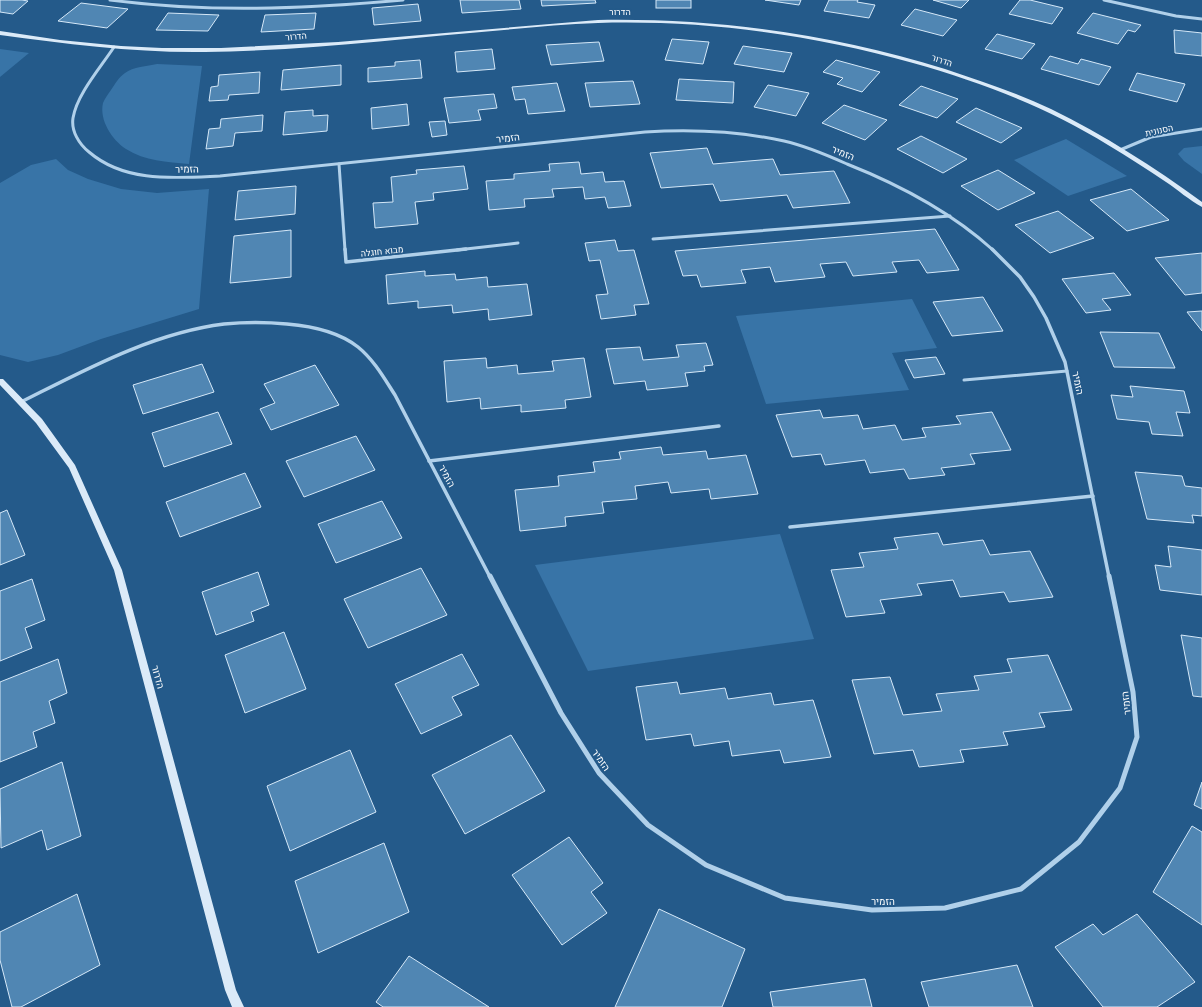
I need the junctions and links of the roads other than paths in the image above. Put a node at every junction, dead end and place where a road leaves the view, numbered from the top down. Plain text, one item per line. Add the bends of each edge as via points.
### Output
1 (110, 0) edge
2 (403, 0) edge
3 (1104, 0) edge
4 (1202, 19) edge
5 (0, 33) edge
6 (114, 47) junction
7 (1202, 129) edge
8 (1120, 150) junction
9 (340, 164) junction
10 (1202, 205) edge
11 (950, 216) junction
12 (653, 239) dead end
13 (518, 243) dead end
14 (1067, 371) junction
15 (964, 380) dead end
16 (0, 381) edge
17 (21, 402) junction
18 (719, 426) dead end
19 (429, 461) junction
20 (1093, 496) junction
21 (790, 528) dead end
22 (238, 1007) edge

1 - 2 street via 178,8 232,10
3 - 4 street
5 - 6 street, הדרור
6 - 8 street, הדרור via 163,50 282,47 608,21 722,25 828,40 934,67 1048,110
6 - 9 street, הזמיר via 77,105 72,124 79,143 92,157 114,169 146,176 181,178
7 - 8 street, הסנונית via 1151,138
8 - 10 street, הדרור via 1152,169
9 - 11 street, הזמיר via 645,132 696,130 779,141 817,152 900,187
9 - 13 street, מבוא חוגלה via 346,262
11 - 12 street
11 - 14 street, הזמיר via 986,244 1020,278 1044,314
14 - 15 lane
14 - 20 street, הזמיר
16 - 17 street, הדרור
17 - 19 street, הזמיר via 147,343 191,330 238,323 277,322 322,329 352,343 372,361 395,395
17 - 22 street, הדרור via 39,421 72,467 118,570 231,990
18 - 19 street
19 - 20 street, הזמיר via 561,713 598,773 648,825 706,865 785,898 872,910 945,908 1021,889 1079,842 1120,788 1137,738 1134,692
20 - 21 street

